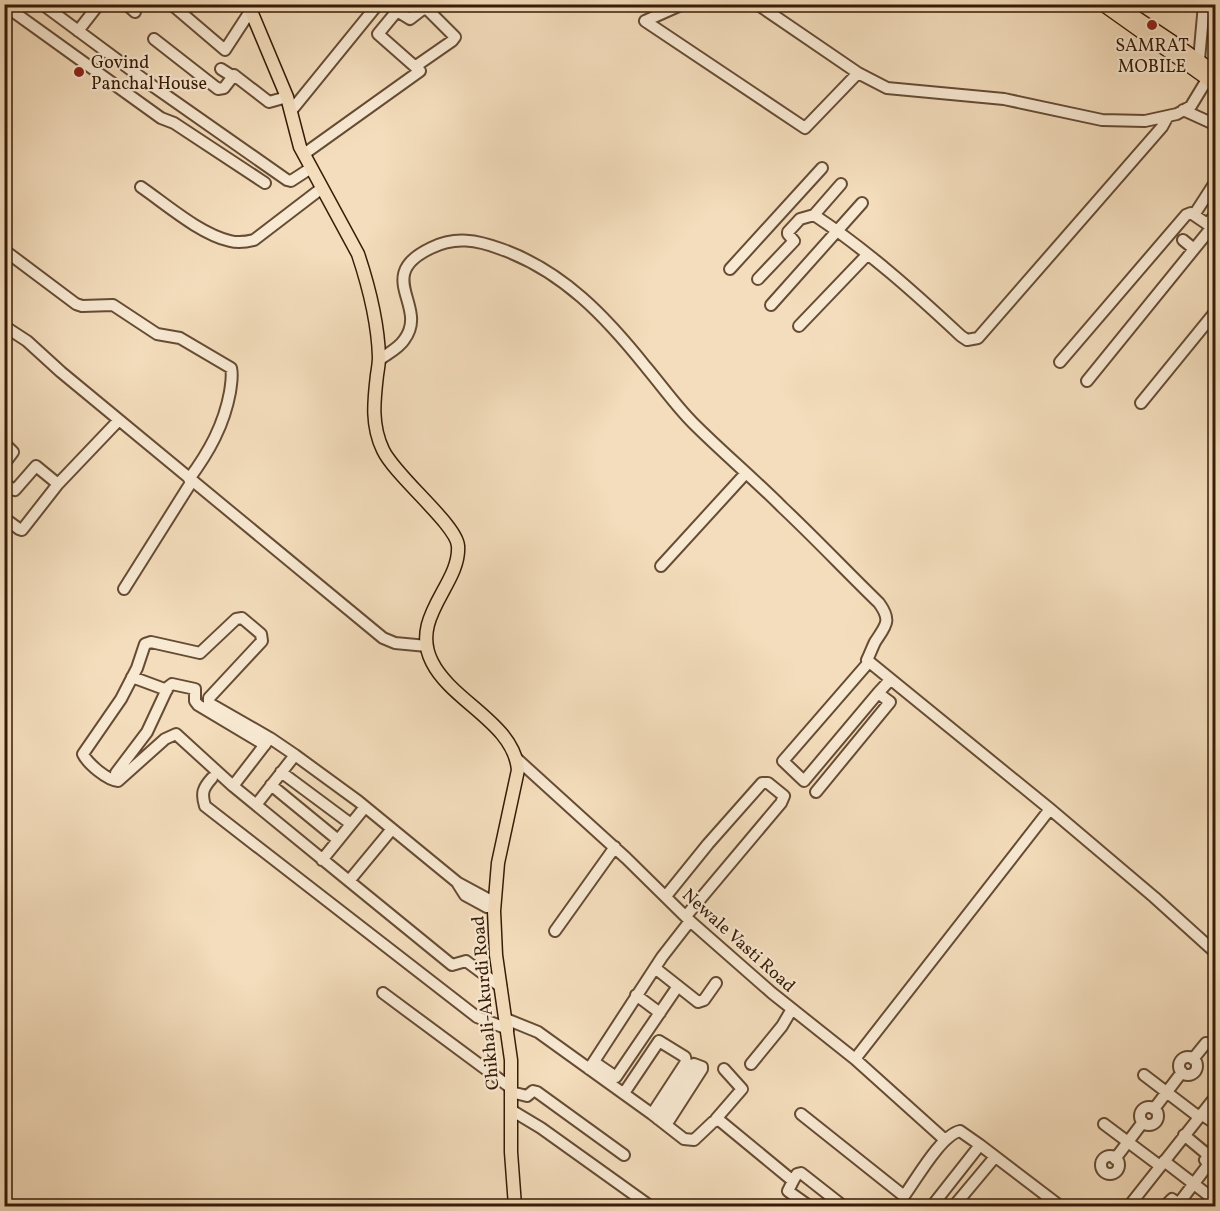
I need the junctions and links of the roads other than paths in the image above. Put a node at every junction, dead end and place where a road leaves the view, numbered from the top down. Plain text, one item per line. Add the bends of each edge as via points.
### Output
1 (42, 4) edge
2 (126, 4) edge
3 (171, 4) edge
4 (378, 4) edge
5 (683, 4) edge
6 (757, 4) edge
7 (1102, 4) edge
8 (1116, 4) edge
9 (1204, 4) edge
10 (4, 6) edge
11 (92, 7) edge
12 (249, 7) edge
13 (135, 12) dead end
14 (78, 31) junction
15 (154, 39) dead end
16 (1196, 62) junction
17 (416, 66) junction
18 (221, 69) dead end
19 (858, 73) junction
20 (1213, 75) edge
21 (232, 76) junction
22 (287, 97) junction
23 (1183, 110) junction
24 (291, 111) junction
25 (1168, 116) junction
26 (1215, 125) edge
27 (304, 154) junction
28 (311, 168) junction
29 (822, 168) dead end
30 (1215, 181) edge
31 (265, 183) dead end
32 (841, 184) dead end
33 (141, 188) dead end
34 (322, 188) junction
35 (862, 203) dead end
36 (1215, 213) edge
37 (814, 215) junction
38 (1194, 215) junction
39 (1212, 227) edge
40 (837, 230) junction
41 (1183, 240) dead end
42 (1194, 249) junction
43 (8, 253) edge
44 (867, 255) junction
45 (4, 266) edge
46 (730, 268) dead end
47 (758, 279) dead end
48 (771, 305) dead end
49 (1215, 311) edge
50 (4, 326) edge
51 (799, 326) dead end
52 (380, 360) junction
53 (1060, 363) dead end
54 (1087, 381) dead end
55 (1141, 403) dead end
56 (118, 420) junction
57 (4, 443) edge
58 (4, 464) edge
59 (746, 473) junction
60 (191, 480) junction
61 (4, 484) edge
62 (58, 484) junction
63 (4, 518) edge
64 (661, 566) dead end
65 (124, 590) dead end
66 (427, 646) junction
67 (869, 662) junction
68 (132, 677) junction
69 (890, 680) junction
70 (901, 688) junction
71 (167, 690) junction
72 (878, 693) junction
73 (890, 702) junction
74 (267, 741) junction
75 (295, 755) junction
76 (517, 759) junction
77 (281, 772) junction
78 (116, 773) dead end
79 (212, 778) dead end
80 (271, 785) junction
81 (233, 786) junction
82 (816, 792) dead end
83 (256, 805) junction
84 (365, 807) junction
85 (1050, 809) junction
86 (351, 824) junction
87 (392, 828) junction
88 (338, 840) junction
89 (615, 847) junction
90 (322, 860) junction
91 (349, 881) junction
92 (666, 896) junction
93 (494, 907) junction
94 (688, 918) junction
95 (555, 932) dead end
96 (1215, 953) edge
97 (655, 968) junction
98 (716, 983) dead end
99 (678, 986) junction
100 (501, 987) junction
101 (383, 993) dead end
102 (636, 995) junction
103 (792, 1009) junction
104 (660, 1013) junction
105 (507, 1024) junction
106 (1206, 1042) dead end
107 (855, 1059) junction
108 (751, 1064) dead end
109 (592, 1065) junction
110 (724, 1069) dead end
111 (1144, 1075) dead end
112 (511, 1090) junction
113 (1167, 1092) junction
114 (624, 1093) junction
115 (1215, 1096) edge
116 (511, 1110) junction
117 (801, 1114) dead end
118 (1200, 1115) junction
119 (659, 1119) junction
120 (716, 1119) junction
121 (1104, 1124) dead end
122 (1215, 1124) edge
123 (1184, 1135) junction
124 (944, 1139) junction
125 (1128, 1142) junction
126 (980, 1145) junction
127 (624, 1155) dead end
128 (995, 1156) junction
129 (1115, 1159) dead end
130 (1212, 1159) edge
131 (1162, 1164) junction
132 (793, 1181) junction
133 (1193, 1184) junction
134 (904, 1196) junction
135 (1215, 1202) edge
136 (1180, 1205) edge
137 (515, 1206) edge
138 (650, 1206) edge
139 (809, 1206) edge
140 (843, 1206) edge
141 (897, 1206) edge
142 (932, 1206) edge
143 (954, 1206) edge
144 (1060, 1206) edge
145 (1129, 1206) edge
146 (1165, 1206) edge

1 - 14 street
2 - 13 street
3 - 12 street via 225,51
4 - 24 street
5 - 19 street via 645,21 805,128
6 - 19 street
7 - 16 main road
8 - 16 main road
9 - 16 street
10 - 31 street via 161,118
11 - 14 street
12 - 22 main road
14 - 28 street via 287,180
15 - 21 street via 218,89 224,88
16 - 20 main road
17 - 17 street via 378,34 397,11 410,19 423,9 428,10 455,37
17 - 27 street via 418,73
18 - 21 street
19 - 25 street via 887,88 1004,99 1102,120 1144,121
20 - 23 street via 1194,102
21 - 22 street via 269,102
22 - 24 main road
23 - 25 street
23 - 26 street
24 - 27 main road
25 - 44 street via 978,338 961,336
27 - 28 main road
28 - 34 main road
29 - 46 street
30 - 38 street
32 - 37 street
33 - 34 street via 216,236 243,242 254,240
34 - 52 main road via 358,254 378,333
35 - 40 street
36 - 39 street
37 - 40 street
37 - 47 street via 800,219 788,231 794,241
38 - 39 street
38 - 53 street via 1186,215
39 - 42 street
40 - 44 street
40 - 48 street
41 - 42 street
42 - 54 street
43 - 45 street
43 - 60 street via 76,304 113,305 157,334 180,338 231,368 223,423
44 - 51 street
49 - 55 street
50 - 56 street via 27,341
52 - 59 street via 404,342 408,334 411,310 403,276 414,258 448,241 483,242 558,277 595,308 688,418
52 - 66 main road via 374,421 384,453 458,543 457,561 431,614
56 - 60 street
56 - 62 street
57 - 58 street via 13,452
59 - 64 street
59 - 67 street via 885,612 885,630 874,644
60 - 65 street
60 - 66 street via 384,639
61 - 62 street via 15,490 36,466
62 - 63 street via 22,530
66 - 76 main road via 439,672 497,729
67 - 69 street
67 - 72 street via 783,761 804,781
68 - 71 street
68 - 74 street via 147,643 197,653 242,618 261,633 262,641 208,701
68 - 81 street via 83,754 86,759 118,781 165,739 176,734
69 - 70 street
69 - 72 street
70 - 73 street
70 - 85 street
71 - 74 street via 172,684 195,689 198,705
71 - 78 street via 147,732
72 - 73 street
73 - 82 street
74 - 75 street
74 - 81 street
75 - 77 street
75 - 84 street
76 - 89 street, Newale Vasti Road
76 - 93 main road, Chikhali-Akurdi Road
77 - 80 street
77 - 86 street
79 - 105 street via 203,789 205,806 477,1017
80 - 83 street
80 - 88 street
81 - 83 street
83 - 90 street
84 - 86 street
84 - 87 street
85 - 96 street
85 - 107 street
86 - 88 street
87 - 91 street
87 - 93 street via 458,883 465,895
88 - 90 street
89 - 92 street, Newale Vasti Road
89 - 95 street
90 - 91 street
91 - 100 street via 452,965 466,961
92 - 94 street, Newale Vasti Road
92 - 94 street via 762,783 768,783 784,796
93 - 100 main road, Chikhali-Akurdi Road
94 - 97 street
94 - 103 street, Newale Vasti Road
97 - 99 street
97 - 102 street
98 - 99 street via 701,1002
99 - 104 street
100 - 105 main road, Chikhali-Akurdi Road
101 - 112 street
102 - 104 street
102 - 109 street
103 - 107 street, Newale Vasti Road
103 - 108 street
104 - 109 street via 616,1077
105 - 109 street via 538,1032
105 - 112 main road, Chikhali-Akurdi Road
106 - 113 street via 1193,1059 1188,1056 1179,1065 1182,1072
107 - 124 street, Newale Vasti Road
109 - 114 street
110 - 120 street via 742,1089
111 - 113 street
112 - 116 main road, Chikhali-Akurdi Road
112 - 127 street via 526,1096 537,1092
113 - 118 street
113 - 125 street via 1154,1109 1147,1107 1139,1117 1143,1122
114 - 119 street
114 - 119 street via 659,1041 685,1057
115 - 118 street
116 - 137 main road, Chikhali-Akurdi Road
116 - 138 street
117 - 134 street
118 - 122 street
118 - 123 street
119 - 119 street via 694,1064 702,1067 702,1069
119 - 120 street via 688,1141
120 - 132 street
121 - 125 street
123 - 130 street
123 - 131 street
124 - 126 street via 957,1130
124 - 134 street
125 - 129 street
125 - 131 street
126 - 128 street
126 - 142 street
128 - 143 street
128 - 144 street
130 - 133 street
131 - 133 street
131 - 145 street
132 - 139 street via 788,1191
132 - 140 street via 801,1173
133 - 135 street
133 - 136 street
134 - 141 street
136 - 146 street via 1172,1199

